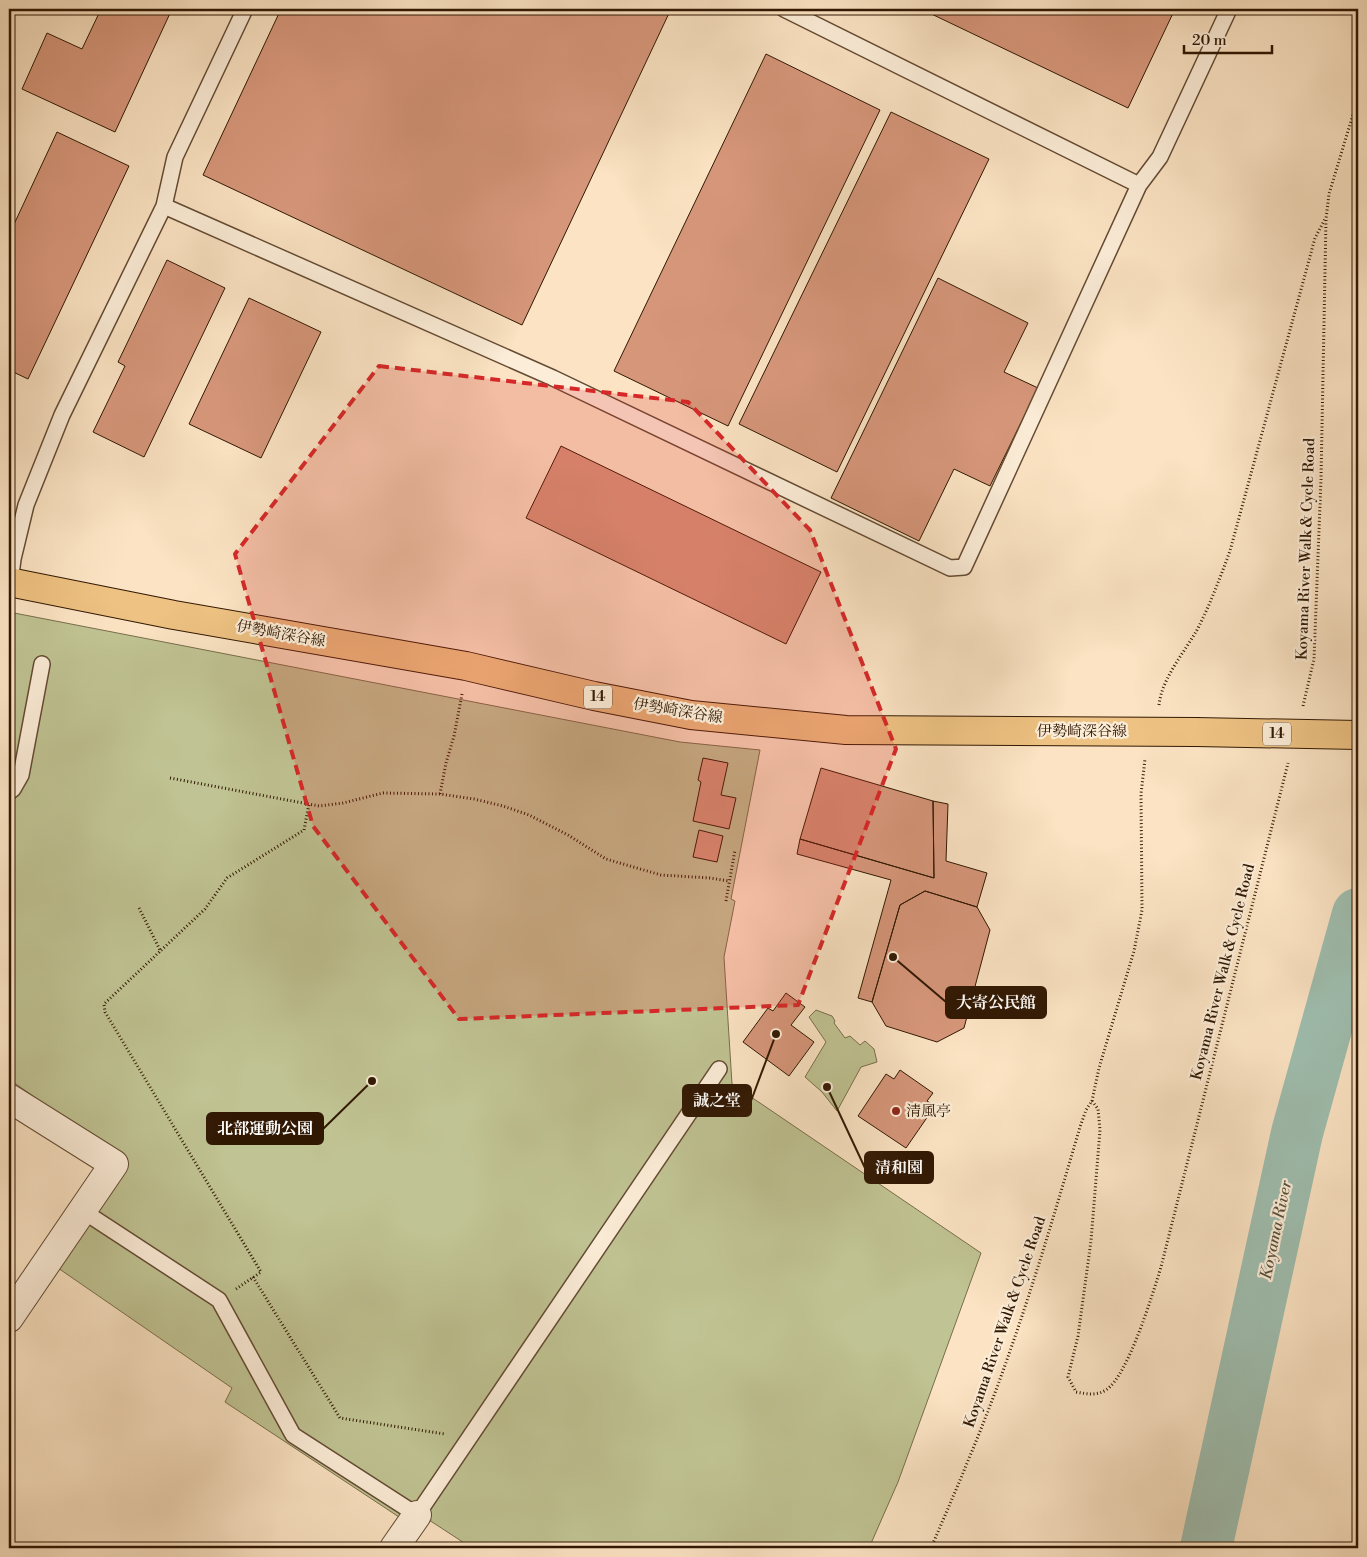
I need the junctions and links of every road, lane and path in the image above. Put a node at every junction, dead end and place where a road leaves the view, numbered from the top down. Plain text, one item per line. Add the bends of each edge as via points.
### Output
1 (245, 9) edge
2 (784, 9) edge
3 (1229, 9) edge
4 (1358, 98) edge
5 (1139, 185) junction
6 (164, 206) junction
7 (1326, 218) junction
8 (9, 582) edge
9 (42, 664) dead end
10 (462, 693) dead end
11 (1303, 708) dead end
12 (1158, 711) dead end
13 (1358, 735) edge
14 (1145, 755) dead end
15 (1290, 756) dead end
16 (170, 778) dead end
17 (9, 792) edge
18 (440, 794) junction
19 (309, 804) junction
20 (735, 850) dead end
21 (729, 881) junction
22 (726, 902) dead end
23 (138, 908) dead end
24 (161, 952) junction
25 (719, 1069) dead end
26 (9, 1098) edge
27 (1092, 1101) junction
28 (83, 1211) junction
29 (9, 1318) edge
30 (465, 1444) junction
31 (416, 1515) junction
32 (394, 1548) edge
33 (931, 1548) edge

1 - 6 lane via 175,157
2 - 5 lane
3 - 5 lane via 1160,157
4 - 7 path, Koyama River Walk & Cycle Road via 1329,194
5 - 6 lane via 964,567 950,568 552,378
6 - 8 lane via 43,461 26,505
7 - 11 path, Koyama River Walk & Cycle Road via 1314,659
7 - 12 path, Koyama River Walk & Cycle Road via 1315,238 1230,552 1197,630 1167,680
8 - 13 main road, 伊勢崎深谷線 / 14, bridge via 174,616 466,666 691,715 846,730
9 - 17 lane via 21,775
10 - 18 path
14 - 27 path, Koyama River Walk & Cycle Road via 1141,794 1142,910
15 - 27 path, Koyama River Walk & Cycle Road via 1149,1309 1122,1370 1108,1389 1095,1395 1076,1392 1068,1377 1078,1336 1091,1241 1100,1130 1098,1108
16 - 19 path
18 - 19 path via 383,793 343,803
18 - 21 path via 503,806 529,815 606,860 661,875
19 - 24 path via 304,830 227,878 205,909
20 - 21 path
21 - 22 path
23 - 24 path
24 - 30 path via 104,1004 105,1012 261,1272 253,1277 335,1410 340,1418 446,1434
25 - 30 lane
26 - 28 street via 114,1164
27 - 33 path, Koyama River Walk & Cycle Road via 1080,1126 1010,1352
28 - 29 street
28 - 31 lane via 219,1300 293,1435
30 - 31 lane
31 - 32 street

